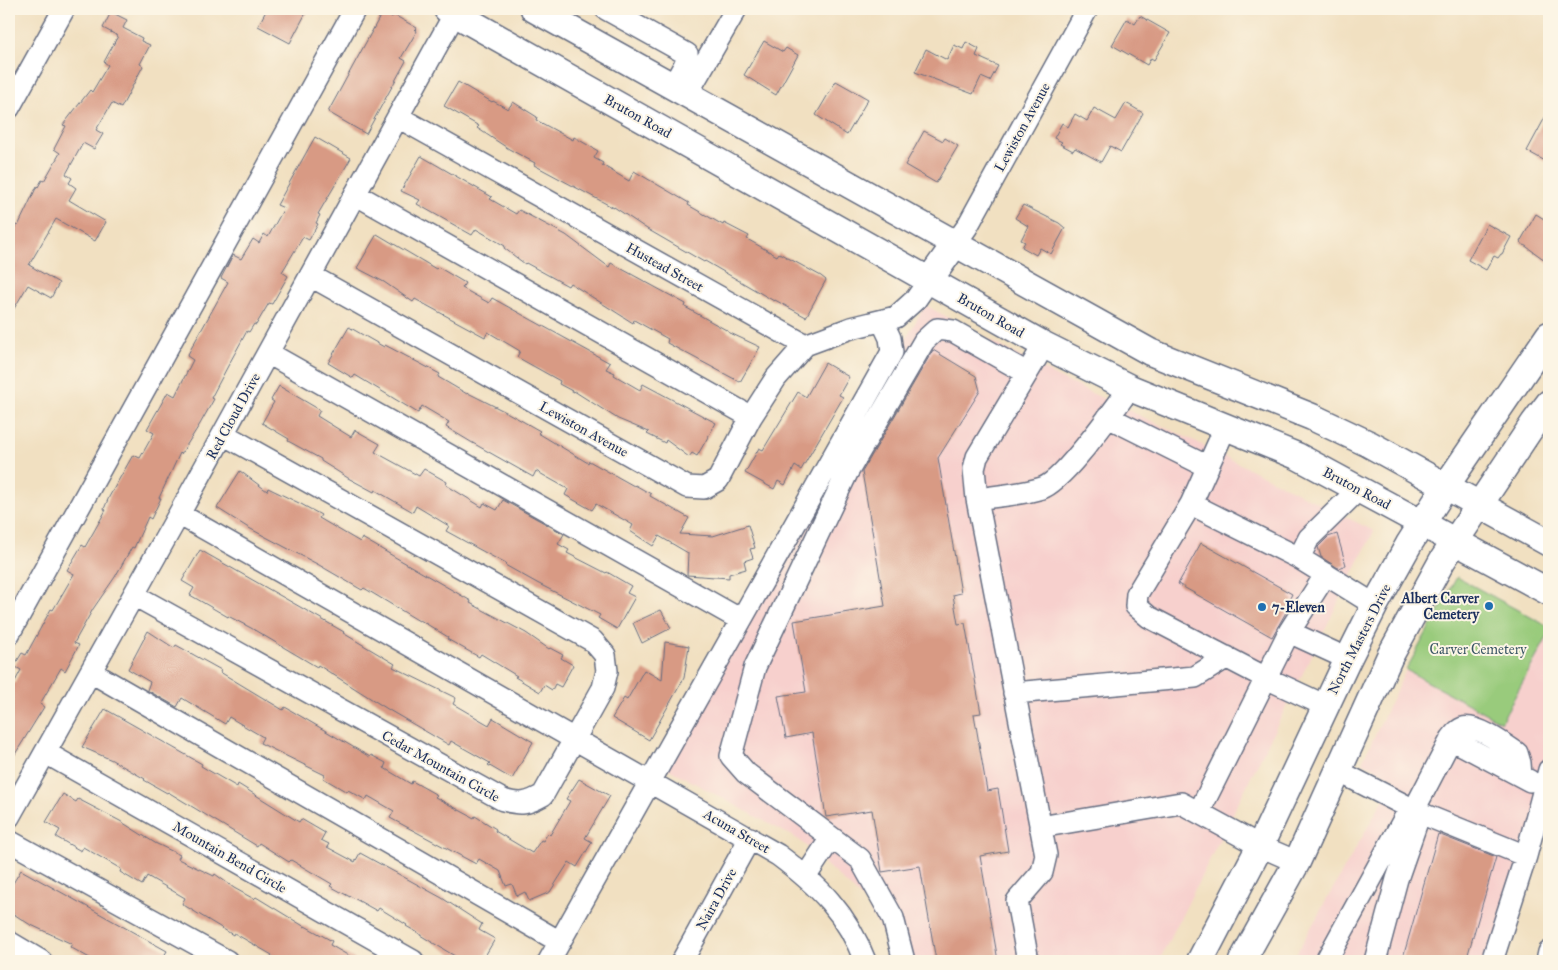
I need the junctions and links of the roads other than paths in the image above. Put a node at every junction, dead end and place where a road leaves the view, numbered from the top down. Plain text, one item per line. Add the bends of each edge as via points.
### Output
1 (64, 9) edge
2 (355, 9) edge
3 (534, 9) edge
4 (606, 9) edge
5 (736, 9) edge
6 (1087, 9) edge
7 (453, 10) edge
8 (680, 90) junction
9 (9, 108) edge
10 (398, 117) junction
11 (668, 132) junction
12 (355, 194) junction
13 (955, 244) junction
14 (311, 276) junction
15 (930, 279) junction
16 (882, 321) junction
17 (1549, 335) edge
18 (805, 345) junction
19 (1044, 345) junction
20 (1150, 352) junction
21 (268, 353) junction
22 (1027, 373) junction
23 (1130, 388) junction
24 (1549, 403) edge
25 (751, 417) junction
26 (1108, 417) junction
27 (1226, 426) junction
28 (223, 434) junction
29 (1208, 467) junction
30 (1446, 486) junction
31 (1360, 489) junction
32 (977, 499) junction
33 (1191, 504) junction
34 (1480, 505) junction
35 (179, 514) junction
36 (1422, 524) junction
37 (1455, 542) junction
38 (1549, 544) edge
39 (1299, 558) junction
40 (1326, 574) junction
41 (1549, 592) edge
42 (134, 594) junction
43 (1375, 604) junction
44 (741, 620) junction
45 (1289, 632) junction
46 (9, 634) edge
47 (1227, 658) junction
48 (1348, 658) junction
49 (91, 672) junction
50 (1266, 678) junction
51 (1014, 692) junction
52 (1326, 706) junction
53 (575, 738) junction
54 (46, 753) junction
55 (1338, 771) junction
56 (1547, 779) edge
57 (650, 782) junction
58 (1415, 810) junction
59 (1199, 812) junction
60 (9, 818) edge
61 (1040, 827) junction
62 (750, 838) junction
63 (831, 838) junction
64 (9, 840) edge
65 (1260, 846) junction
66 (1526, 856) junction
67 (1297, 862) junction
68 (806, 876) junction
69 (9, 942) edge
70 (560, 942) junction
71 (1549, 952) edge
72 (42, 961) edge
73 (227, 961) edge
74 (413, 961) edge
75 (549, 961) edge
76 (682, 961) edge
77 (865, 961) edge
78 (904, 961) edge
79 (1028, 961) edge
80 (1200, 961) edge
81 (1242, 961) edge
82 (1326, 961) edge
83 (1374, 961) edge
84 (1492, 961) edge
85 (1547, 961) edge

1 - 9 street
2 - 46 street
3 - 8 main road
4 - 8 street via 686,54
5 - 8 street
6 - 13 street, Lewiston Avenue
7 - 10 street, Red Cloud Drive
7 - 11 main road, Bruton Road
8 - 11 main road
8 - 13 main road
10 - 12 street, Red Cloud Drive
10 - 18 street, Hustead Street
11 - 15 main road, Bruton Road
12 - 14 street, Red Cloud Drive
12 - 25 street
13 - 15 main road
13 - 20 main road
14 - 21 street, Red Cloud Drive
14 - 25 street, Lewiston Avenue via 687,487 704,488 718,480
15 - 16 street via 916,299 896,317
15 - 19 main road, Bruton Road
16 - 18 street via 851,328
16 - 44 street via 892,352
17 - 30 main road, North Masters Drive
18 - 25 street, Lewiston Avenue via 776,378
19 - 22 street
19 - 23 main road, Bruton Road
20 - 23 main road
20 - 30 main road via 1312,417
21 - 28 street, Red Cloud Drive
21 - 44 street
22 - 32 street via 977,457 974,469
22 - 63 street via 953,331 937,329 924,341 847,473 755,667 731,756 746,773
23 - 26 street
23 - 27 main road, Bruton Road
24 - 34 main road
26 - 29 street
26 - 32 street via 1060,477 1043,488
27 - 29 street
27 - 31 main road, Bruton Road via 1297,456
28 - 35 street, Red Cloud Drive
28 - 53 street, Cedar Mountain Circle via 593,641 605,654 607,671 602,688
29 - 33 street
30 - 34 main road
30 - 36 main road, North Masters Drive
31 - 36 main road, Bruton Road
31 - 39 street via 1309,538
32 - 51 street
33 - 39 street
33 - 47 street via 1137,594 1136,606 1149,617
34 - 37 main road
34 - 38 main road
35 - 42 street, Red Cloud Drive
35 - 53 street, Acuna Street
36 - 37 main road, Bruton Road
36 - 43 main road, North Masters Drive
37 - 41 main road, Bruton Road
37 - 55 main road via 1390,656
39 - 40 street
40 - 43 street
40 - 45 street
42 - 49 street, Red Cloud Drive
42 - 53 street, Cedar Mountain Circle via 503,800 529,803 544,794
43 - 48 main road, North Masters Drive
44 - 57 street
45 - 48 street
45 - 50 street
47 - 50 street
47 - 51 street via 1195,677
48 - 52 main road, North Masters Drive
49 - 54 street, Red Cloud Drive
49 - 70 street
50 - 52 street
50 - 59 street
51 - 61 street
52 - 65 main road, North Masters Drive
53 - 57 street, Acuna Street
54 - 60 street, Red Cloud Drive
54 - 74 street, Mountain Bend Circle
55 - 58 street
55 - 67 main road
56 - 58 street via 1520,776 1516,753 1474,727 1463,728 1451,739
56 - 66 street
57 - 62 street, Acuna Street
57 - 70 street
58 - 66 street
58 - 82 street
58 - 83 street
59 - 61 street via 1181,803
59 - 65 street
61 - 79 street via 1046,855 1042,872 1017,901
62 - 68 street, Acuna Street
62 - 76 street, Naira Drive
63 - 68 street
63 - 78 street via 860,859 893,918
64 - 73 street
65 - 67 street
65 - 80 main road, North Masters Drive
66 - 84 street
67 - 81 main road
68 - 77 street, Acuna Street via 836,907 857,940
69 - 72 street
70 - 75 street
71 - 85 street

